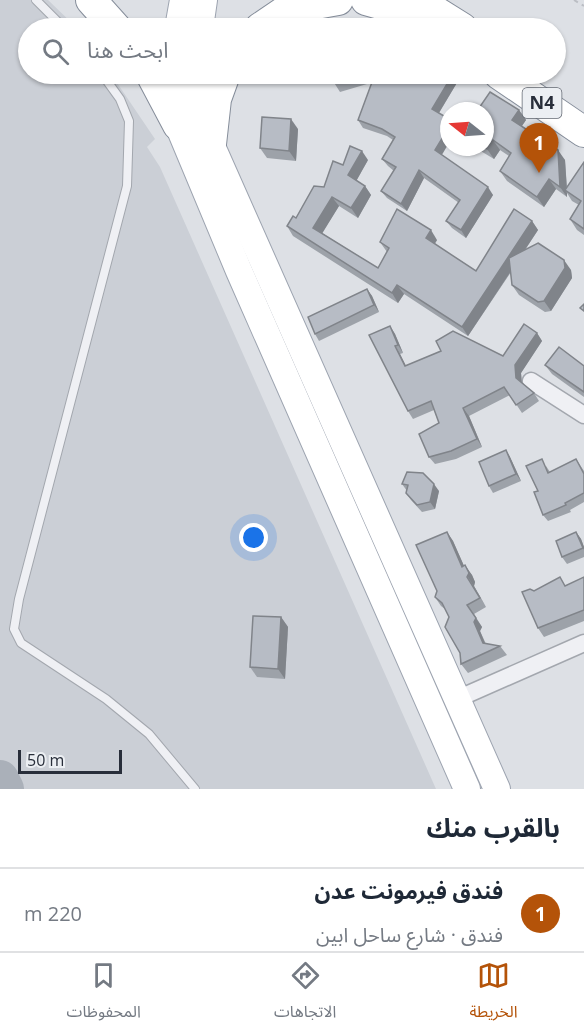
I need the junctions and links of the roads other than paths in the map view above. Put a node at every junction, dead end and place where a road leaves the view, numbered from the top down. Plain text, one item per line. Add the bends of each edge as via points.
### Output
1 (36, 0) edge
2 (90, 0) edge
3 (183, 0) edge
4 (204, 0) edge
5 (338, 0) edge
6 (366, 0) edge
7 (417, 0) edge
8 (54, 18) edge
9 (107, 18) edge
10 (180, 18) edge
11 (201, 18) edge
12 (275, 18) edge
13 (419, 18) edge
14 (446, 18) edge
15 (109, 84) edge
16 (156, 84) edge
17 (177, 84) edge
18 (197, 84) edge
19 (221, 84) edge
20 (514, 84) edge
21 (548, 84) edge
22 (584, 108) edge
23 (178, 125) junction
24 (584, 132) edge
25 (211, 144) junction
26 (531, 381) dead end
27 (584, 415) edge
28 (584, 643) edge
29 (457, 699) junction
30 (195, 789) edge
31 (467, 789) edge
32 (497, 789) edge

1 - 8 lane
2 - 9 highway
3 - 10 main road
4 - 11 main road
5 - 12 highway via 288,9
6 - 13 highway
7 - 14 highway
15 - 30 lane via 129,122 127,186 68,405 14,629 21,643 106,699 149,734
16 - 23 highway
17 - 23 main road
18 - 25 main road via 199,109
19 - 25 highway
20 - 24 highway, N4
21 - 22 highway, N4
23 - 31 main road via 238,271
25 - 29 main road
26 - 27 street
28 - 29 street
29 - 32 main road

